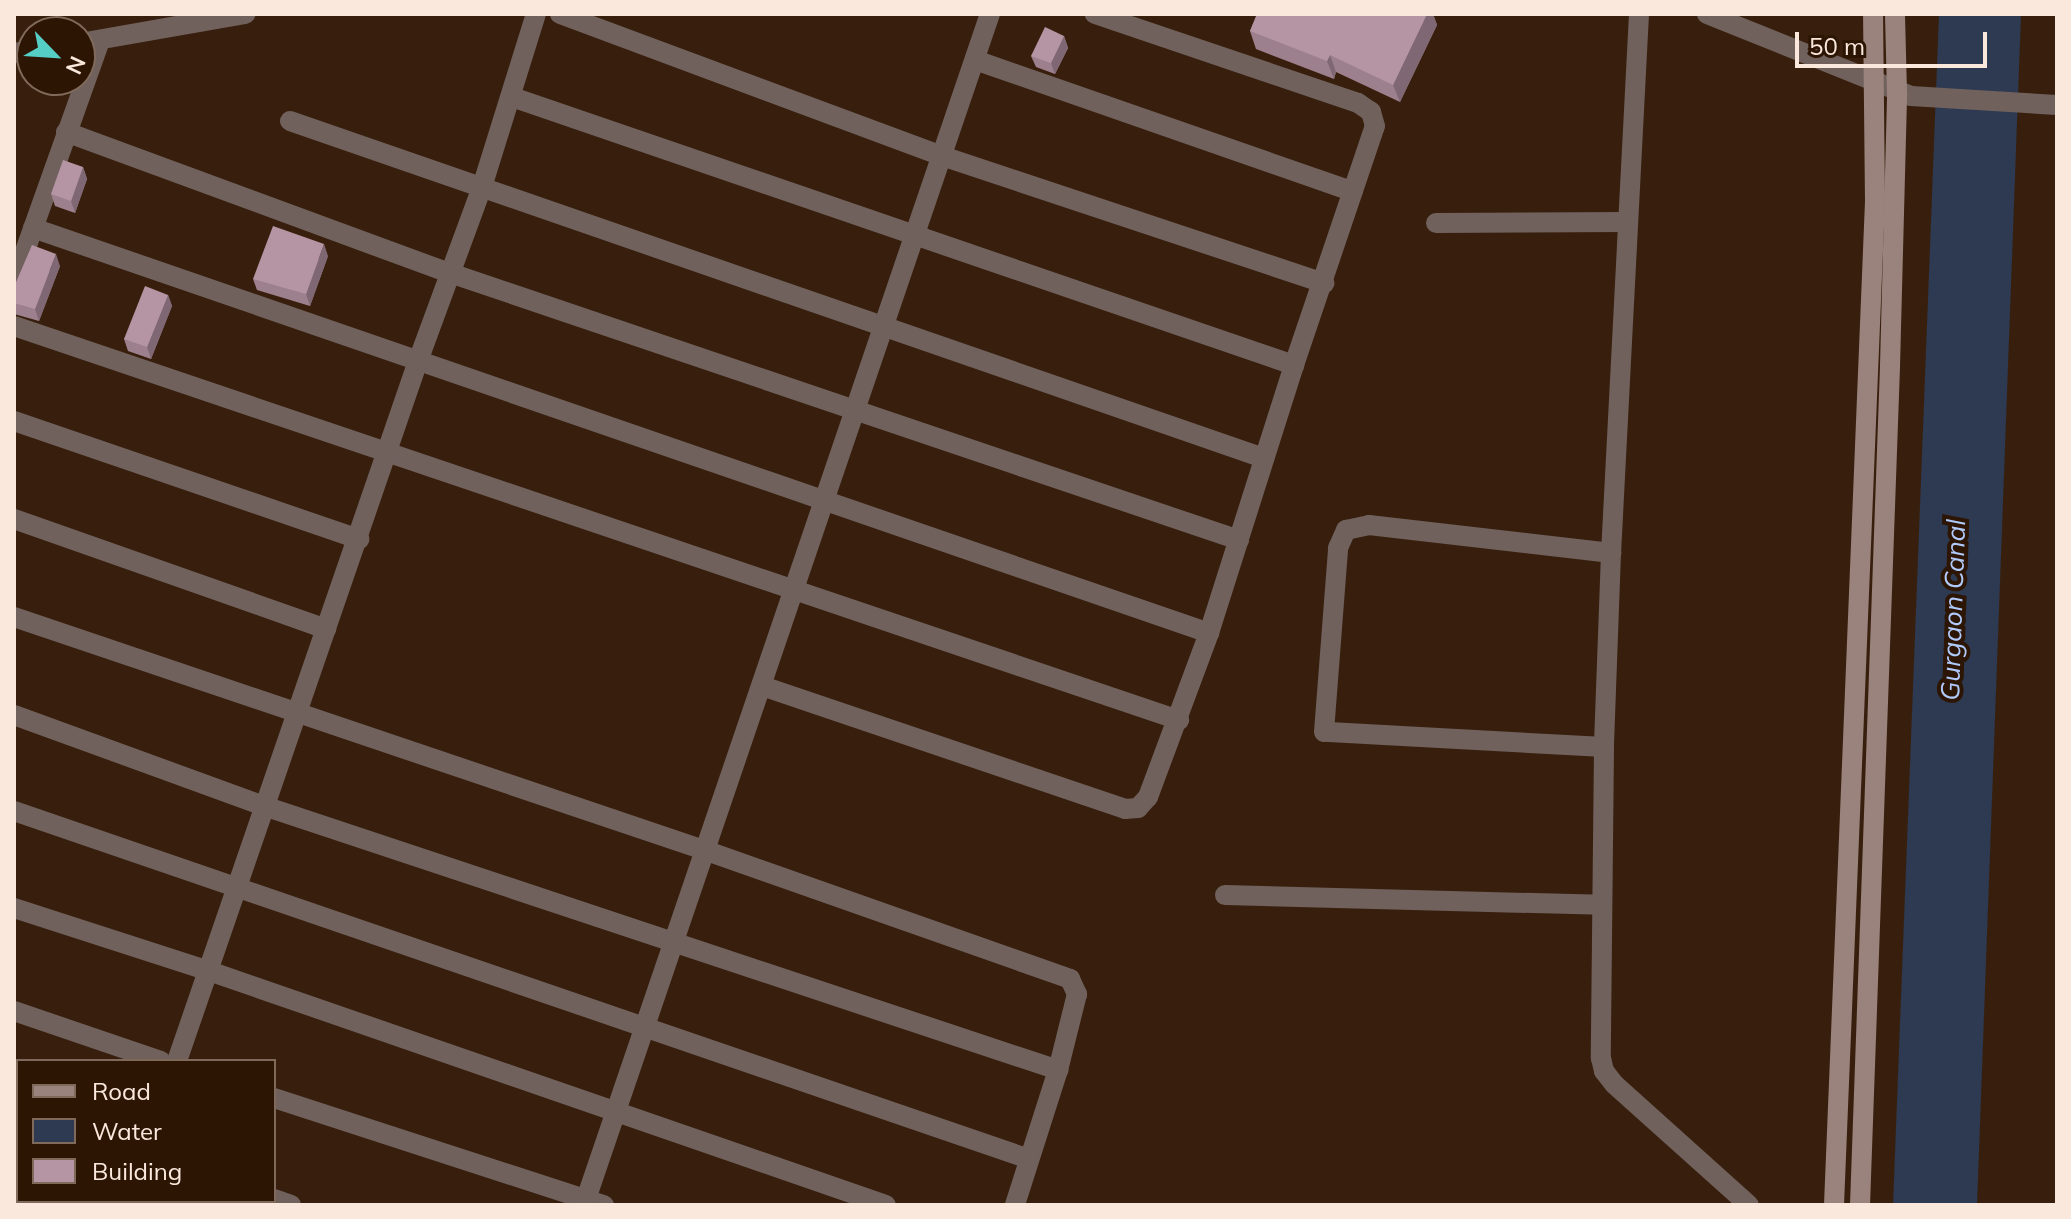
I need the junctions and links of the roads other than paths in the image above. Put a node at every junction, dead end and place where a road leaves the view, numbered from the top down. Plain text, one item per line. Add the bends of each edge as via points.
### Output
1 (245, 14) edge
2 (536, 14) edge
3 (560, 14) edge
4 (990, 14) edge
5 (1095, 14) edge
6 (1639, 14) edge
7 (1707, 14) edge
8 (1873, 14) edge
9 (1895, 14) edge
10 (96, 41) edge
11 (975, 60) junction
12 (1875, 83) junction
13 (1897, 92) junction
14 (76, 96) edge
15 (512, 97) junction
16 (2057, 105) edge
17 (290, 121) dead end
18 (66, 132) junction
19 (942, 156) junction
20 (482, 187) junction
21 (1353, 192) junction
22 (1627, 222) junction
23 (1436, 223) dead end
24 (33, 228) junction
25 (914, 238) junction
26 (450, 273) junction
27 (14, 282) edge
28 (1324, 283) junction
29 (884, 325) junction
30 (14, 326) edge
31 (418, 361) junction
32 (1294, 365) junction
33 (855, 413) junction
34 (14, 421) edge
35 (387, 455) junction
36 (1264, 458) junction
37 (824, 503) junction
38 (14, 519) edge
39 (359, 539) junction
40 (1239, 540) junction
41 (1611, 553) junction
42 (795, 591) junction
43 (14, 617) edge
44 (326, 629) junction
45 (1209, 633) junction
46 (762, 686) junction
47 (297, 712) junction
48 (14, 715) edge
49 (1179, 720) junction
50 (1604, 747) junction
51 (267, 807) junction
52 (14, 811) edge
53 (707, 851) junction
54 (236, 888) junction
55 (1225, 895) dead end
56 (1602, 905) junction
57 (14, 908) edge
58 (674, 941) junction
59 (209, 971) junction
60 (14, 1011) edge
61 (645, 1028) junction
62 (155, 1059) edge
63 (178, 1059) edge
64 (1058, 1070) junction
65 (276, 1099) edge
66 (617, 1111) junction
67 (1029, 1159) junction
68 (591, 1203) edge
69 (886, 1205) edge
70 (1015, 1205) edge
71 (1749, 1205) edge
72 (1834, 1205) edge
73 (1860, 1205) edge

1 - 10 street
2 - 15 street
3 - 19 street
4 - 11 street
5 - 21 street via 1366,108 1375,126
6 - 22 street
7 - 12 street
8 - 12 main road
9 - 13 main road
11 - 19 street
11 - 21 street
12 - 13 street
12 - 72 main road via 1875,201
13 - 16 street
13 - 73 main road
14 - 18 street
15 - 20 street
15 - 25 street
17 - 20 street
18 - 24 street
18 - 26 street
19 - 25 street
19 - 28 street
20 - 26 street
20 - 29 street
21 - 28 street
22 - 23 street
22 - 41 street
24 - 27 street
24 - 31 street
25 - 29 street
25 - 32 street
26 - 31 street
26 - 33 street
28 - 32 street
29 - 33 street
29 - 36 street
30 - 35 street
31 - 35 street
31 - 37 street
32 - 36 street
33 - 37 street
33 - 40 street
34 - 39 street
35 - 39 street
35 - 42 street
36 - 40 street
37 - 42 street
37 - 45 street
38 - 44 street
39 - 44 street
40 - 45 street
41 - 50 street
41 - 50 street via 1369,525 1346,530 1338,548 1324,732
42 - 46 street
42 - 49 street
43 - 47 street
44 - 47 street
45 - 49 street
46 - 49 street via 1132,811 1148,797
46 - 53 street
47 - 51 street
47 - 53 street
48 - 51 street
50 - 56 street
51 - 54 street
51 - 58 street
52 - 54 street
53 - 58 street
53 - 64 street via 1070,979 1077,994
54 - 59 street
54 - 61 street
55 - 56 street
56 - 71 street via 1604,1071
57 - 59 street
58 - 61 street
58 - 64 street
59 - 63 street
59 - 66 street
60 - 62 street
61 - 66 street
61 - 67 street
64 - 67 street
65 - 68 street
66 - 68 street
66 - 69 street
67 - 70 street

